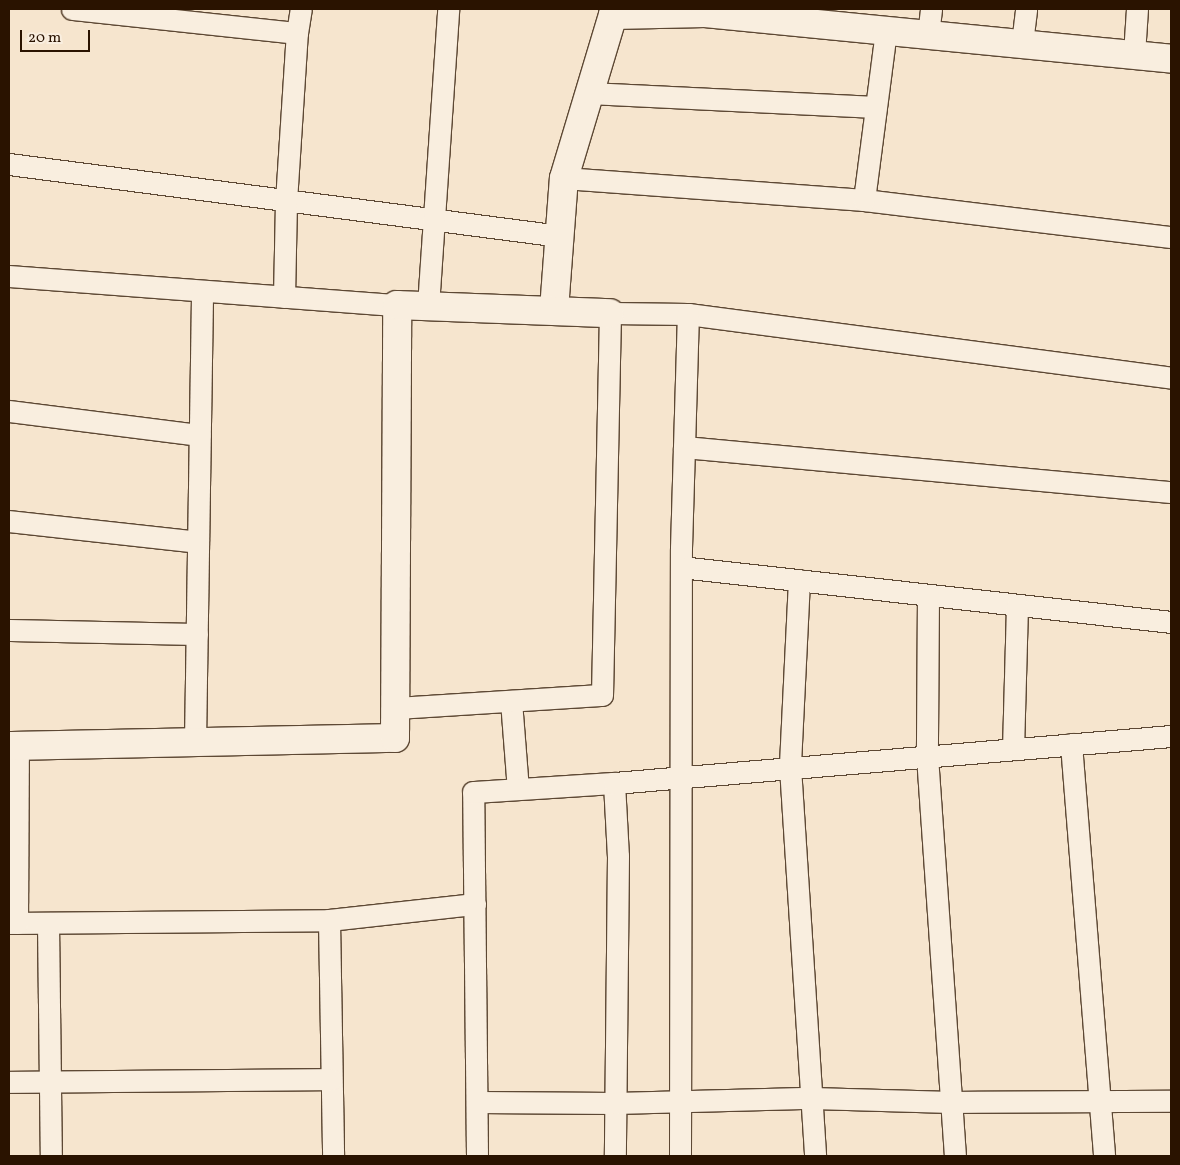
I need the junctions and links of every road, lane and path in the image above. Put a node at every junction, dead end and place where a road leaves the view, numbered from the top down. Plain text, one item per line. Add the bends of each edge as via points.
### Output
1 (72, 9) edge
2 (301, 9) edge
3 (448, 9) edge
4 (1026, 9) edge
5 (1137, 9) edge
6 (705, 11) edge
7 (613, 12) edge
8 (802, 15) edge
9 (930, 21) edge
10 (886, 30) junction
11 (297, 33) junction
12 (1022, 44) junction
13 (1134, 54) junction
14 (1171, 59) edge
15 (589, 93) junction
16 (876, 107) junction
17 (9, 164) edge
18 (564, 178) junction
19 (864, 200) junction
20 (286, 201) junction
21 (434, 220) junction
22 (560, 236) junction
23 (1171, 237) edge
24 (9, 276) edge
25 (202, 290) junction
26 (284, 296) junction
27 (397, 305) junction
28 (428, 306) junction
29 (554, 310) junction
30 (610, 312) junction
31 (688, 314) junction
32 (1171, 378) edge
33 (9, 411) edge
34 (199, 435) junction
35 (684, 447) junction
36 (1171, 492) edge
37 (9, 521) edge
38 (198, 542) junction
39 (681, 567) junction
40 (799, 580) junction
41 (928, 595) junction
42 (1017, 605) junction
43 (1171, 622) edge
44 (9, 630) edge
45 (197, 634) junction
46 (511, 701) junction
47 (395, 708) junction
48 (1171, 736) edge
49 (195, 742) junction
50 (1071, 744) junction
51 (13, 746) edge
52 (1014, 749) junction
53 (927, 756) junction
54 (790, 767) junction
55 (682, 776) junction
56 (614, 783) junction
57 (518, 789) junction
58 (475, 904) junction
59 (329, 920) junction
60 (13, 923) edge
61 (48, 923) junction
62 (332, 1080) junction
63 (9, 1082) edge
64 (50, 1082) junction
65 (812, 1098) junction
66 (1100, 1101) junction
67 (1171, 1101) edge
68 (477, 1102) junction
69 (682, 1102) junction
70 (951, 1102) junction
71 (616, 1103) junction
72 (51, 1156) edge
73 (333, 1156) edge
74 (478, 1156) edge
75 (615, 1156) edge
76 (680, 1156) edge
77 (815, 1156) edge
78 (955, 1156) edge
79 (1104, 1156) edge

1 - 11 street
2 - 11 street
3 - 21 street
4 - 12 street
5 - 13 street
6 - 7 main road
6 - 8 main road
7 - 15 main road
8 - 10 main road
9 - 10 main road
9 - 12 main road
10 - 16 street
11 - 20 street
12 - 13 main road
13 - 14 main road
15 - 16 street
15 - 18 main road
16 - 19 street
17 - 20 street
18 - 19 street
18 - 22 main road
19 - 23 street
20 - 21 street
20 - 26 street
21 - 22 street
21 - 28 street
22 - 29 main road
24 - 25 street
25 - 26 street
25 - 34 street
26 - 27 street
27 - 28 main road
27 - 47 main road
28 - 29 main road
29 - 30 main road
30 - 31 street
30 - 46 street via 602,696
31 - 32 street
31 - 35 street
33 - 34 street
34 - 38 street
35 - 36 street
35 - 39 street
37 - 38 street
38 - 45 street
39 - 40 street
39 - 55 street
40 - 41 street
40 - 54 street
41 - 42 street
41 - 53 street
42 - 43 street
42 - 52 street
44 - 45 street
45 - 49 street
46 - 47 street
46 - 57 street
47 - 49 main road via 395,738
48 - 50 street
49 - 51 main road
50 - 52 street
50 - 66 street
51 - 60 street
52 - 53 street
53 - 54 street
53 - 70 street
54 - 55 street
54 - 65 street
55 - 56 street
55 - 69 street
56 - 57 street
56 - 71 street via 618,856
57 - 58 street via 473,792
58 - 59 street
58 - 68 street
59 - 61 street
59 - 62 street
60 - 61 street
61 - 64 street
62 - 64 street
62 - 73 street
63 - 64 street
64 - 72 street
65 - 69 street
65 - 70 street
65 - 77 street
66 - 67 street
66 - 70 street
66 - 79 street
68 - 71 street
68 - 74 street
69 - 71 street
69 - 76 street
70 - 78 street
71 - 75 street

